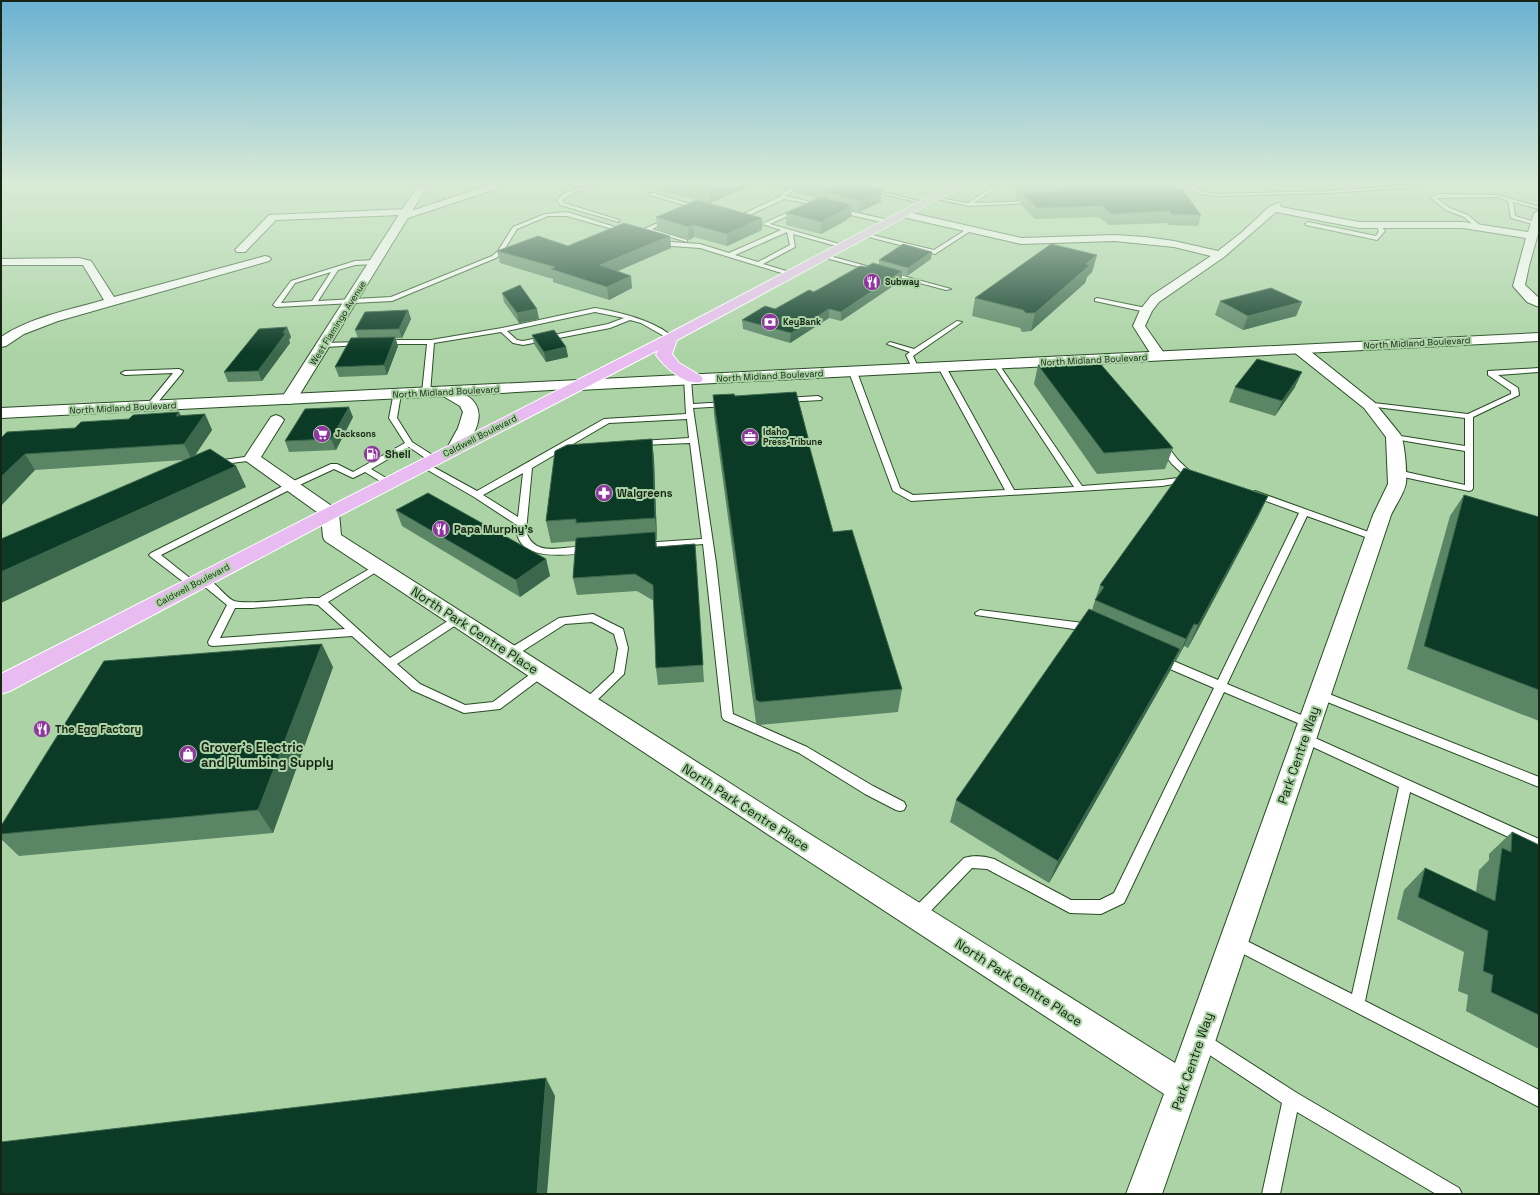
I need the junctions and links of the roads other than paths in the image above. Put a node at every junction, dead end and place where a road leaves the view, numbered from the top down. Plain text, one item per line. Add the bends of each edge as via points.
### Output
1 (250, 241) edge
2 (389, 241) edge
3 (507, 241) edge
4 (660, 241) edge
5 (684, 241) edge
6 (764, 241) edge
7 (791, 241) edge
8 (824, 241) edge
9 (853, 241) edge
10 (888, 241) edge
11 (952, 241) edge
12 (1151, 241) edge
13 (1238, 241) edge
14 (1534, 241) edge
15 (700, 246) junction
16 (843, 246) junction
17 (241, 250) dead end
18 (730, 255) junction
19 (1220, 255) junction
20 (824, 256) junction
21 (265, 259) dead end
22 (1, 262) edge
23 (376, 262) junction
24 (758, 264) junction
25 (336, 269) junction
26 (791, 274) junction
27 (948, 289) dead end
28 (1096, 300) dead end
29 (111, 302) junction
30 (351, 302) junction
31 (314, 303) junction
32 (1539, 303) edge
33 (1146, 310) junction
34 (630, 318) junction
35 (959, 322) dead end
36 (502, 330) junction
37 (1539, 337) edge
38 (671, 338) junction
39 (1, 342) edge
40 (431, 342) junction
41 (371, 343) edge
42 (379, 343) edge
43 (890, 344) dead end
44 (324, 345) junction
45 (1300, 350) junction
46 (915, 352) junction
47 (1159, 356) junction
48 (996, 364) junction
49 (942, 367) junction
50 (915, 369) junction
51 (1539, 370) edge
52 (853, 372) junction
53 (125, 373) dead end
54 (691, 380) junction
55 (579, 385) junction
56 (447, 392) junction
57 (426, 393) junction
58 (397, 394) junction
59 (818, 398) dead end
60 (290, 399) junction
61 (780, 400) edge
62 (734, 403) edge
63 (1368, 404) junction
64 (150, 406) junction
65 (689, 406) junction
66 (1, 414) edge
67 (691, 416) junction
68 (1469, 416) junction
69 (276, 420) dead end
70 (1394, 436) junction
71 (1155, 438) edge
72 (693, 440) junction
73 (632, 443) edge
74 (409, 444) junction
75 (564, 446) junction
76 (579, 446) edge
77 (456, 448) junction
78 (1469, 449) junction
79 (252, 458) junction
80 (428, 462) junction
81 (210, 465) edge
82 (528, 467) junction
83 (364, 468) junction
84 (1397, 473) junction
85 (388, 483) junction
86 (290, 486) junction
87 (1080, 489) junction
88 (1248, 491) edge
89 (1011, 493) junction
90 (477, 495) junction
91 (1304, 512) junction
92 (330, 513) junction
93 (522, 524) junction
94 (1374, 537) junction
95 (707, 541) junction
96 (637, 546) edge
97 (598, 549) edge
98 (378, 567) junction
99 (198, 582) junction
100 (321, 602) junction
101 (232, 604) junction
102 (980, 613) dead end
103 (458, 619) junction
104 (355, 632) junction
105 (1097, 633) edge
106 (511, 653) junction
107 (1148, 655) edge
108 (390, 663) junction
109 (540, 673) junction
110 (1, 685) edge
111 (1220, 687) junction
112 (1320, 694) junction
113 (587, 703) junction
114 (1307, 731) junction
115 (1539, 782) edge
116 (1406, 784) junction
117 (900, 806) dead end
118 (1539, 845) edge
119 (916, 916) junction
120 (1233, 941) junction
121 (1357, 1005) junction
122 (1200, 1038) junction
123 (1183, 1087) junction
124 (1291, 1099) junction
125 (1539, 1099) edge
126 (1144, 1194) edge
127 (1271, 1194) edge
128 (1453, 1194) edge

1 - 17 street
2 - 23 street, West Flamingo Avenue
3 - 30 lane via 500,252 486,260 392,299
4 - 15 lane
5 - 15 lane
6 - 18 lane
7 - 24 lane via 793,246
8 - 16 lane
9 - 16 main road, Caldwell Boulevard
10 - 11 lane via 935,252
12 - 19 street
13 - 19 street
14 - 32 street via 1523,266 1519,286
15 - 18 lane
16 - 20 main road, Caldwell Boulevard
18 - 24 lane
19 - 33 street via 1155,299
20 - 26 main road, Caldwell Boulevard
20 - 27 lane
21 - 29 street
22 - 29 street via 87,263
23 - 25 lane via 355,263
23 - 30 street, West Flamingo Avenue
24 - 26 lane
25 - 31 lane
25 - 31 lane via 293,282 276,305
26 - 38 main road, Caldwell Boulevard
28 - 33 lane
29 - 39 street via 53,318 19,331
30 - 31 lane
30 - 44 street, West Flamingo Avenue
33 - 47 street via 1140,326
34 - 36 lane via 595,310
34 - 36 lane via 610,326 523,343 515,342
34 - 38 lane via 643,322
35 - 46 lane
36 - 40 lane
37 - 45 street, North Midland Boulevard
38 - 54 main road via 664,355
38 - 55 main road, Caldwell Boulevard
40 - 42 lane
40 - 57 lane
41 - 44 lane
43 - 46 lane
44 - 60 street, West Flamingo Avenue
45 - 47 street, North Midland Boulevard
45 - 63 street
46 - 50 lane via 909,355
47 - 48 street, North Midland Boulevard via 1092,363
48 - 49 street, North Midland Boulevard
48 - 87 lane
49 - 50 street, North Midland Boulevard
49 - 89 lane
50 - 52 street, North Midland Boulevard
51 - 68 lane via 1491,373 1515,390 1516,395
52 - 54 street, North Midland Boulevard
52 - 89 lane via 896,489 911,498
53 - 64 lane via 179,370
54 - 55 street, North Midland Boulevard
54 - 65 lane
55 - 56 street, North Midland Boulevard
55 - 77 main road, Caldwell Boulevard
56 - 57 street, North Midland Boulevard
56 - 77 street via 470,408 471,415
57 - 58 street, North Midland Boulevard
58 - 60 street, North Midland Boulevard
58 - 74 lane via 393,418
59 - 61 lane
60 - 64 street, North Midland Boulevard
62 - 65 lane
63 - 68 lane
63 - 70 street
64 - 66 street, North Midland Boulevard
65 - 67 lane
67 - 72 lane
67 - 75 lane via 607,421
68 - 78 lane
69 - 79 street
70 - 78 lane
70 - 84 street, Park Centre Way
71 - 87 lane via 1176,462 1198,478
72 - 73 lane
72 - 95 lane
74 - 80 lane
74 - 83 lane
75 - 76 lane
75 - 82 lane
77 - 80 main road, Caldwell Boulevard
78 - 84 lane via 1469,488
79 - 81 lane
79 - 86 street
80 - 85 main road, Caldwell Boulevard
80 - 90 lane
82 - 90 lane
82 - 93 lane
83 - 85 lane
83 - 86 lane via 353,474 334,466
84 - 94 street, Park Centre Way via 1396,484
85 - 92 main road, Caldwell Boulevard
86 - 92 street
86 - 99 lane via 154,555
87 - 89 lane
88 - 91 lane
90 - 93 lane
91 - 94 lane
91 - 111 lane
92 - 98 street, North Park Centre Place via 332,537
92 - 99 main road, Caldwell Boulevard
93 - 97 lane via 521,538 537,549 551,552
94 - 112 street, Park Centre Way
95 - 96 lane
95 - 117 lane via 728,717 803,750
98 - 100 lane
98 - 103 street, North Park Centre Place
99 - 101 lane
99 - 110 main road, Caldwell Boulevard
100 - 101 lane
100 - 104 lane
101 - 104 lane via 213,642
102 - 105 lane via 1083,627
103 - 106 street, North Park Centre Place
103 - 108 lane
104 - 108 lane
106 - 109 street, North Park Centre Place
106 - 113 lane via 563,621 593,618 619,632 623,648 619,674
107 - 111 lane
108 - 109 lane via 416,687 464,709 496,706
109 - 113 street, North Park Centre Place
111 - 114 lane
111 - 119 lane via 1119,898 1101,907 1070,906 989,863 969,862
112 - 114 street, Park Centre Way
112 - 115 lane
113 - 119 street, North Park Centre Place
114 - 116 lane
114 - 120 street, Park Centre Way
116 - 118 lane
116 - 121 lane
119 - 123 street, North Park Centre Place
120 - 121 lane
120 - 122 street, Park Centre Way
121 - 125 lane
122 - 123 street, Park Centre Way
122 - 124 lane
123 - 126 street, Park Centre Way
124 - 127 lane
124 - 128 lane

